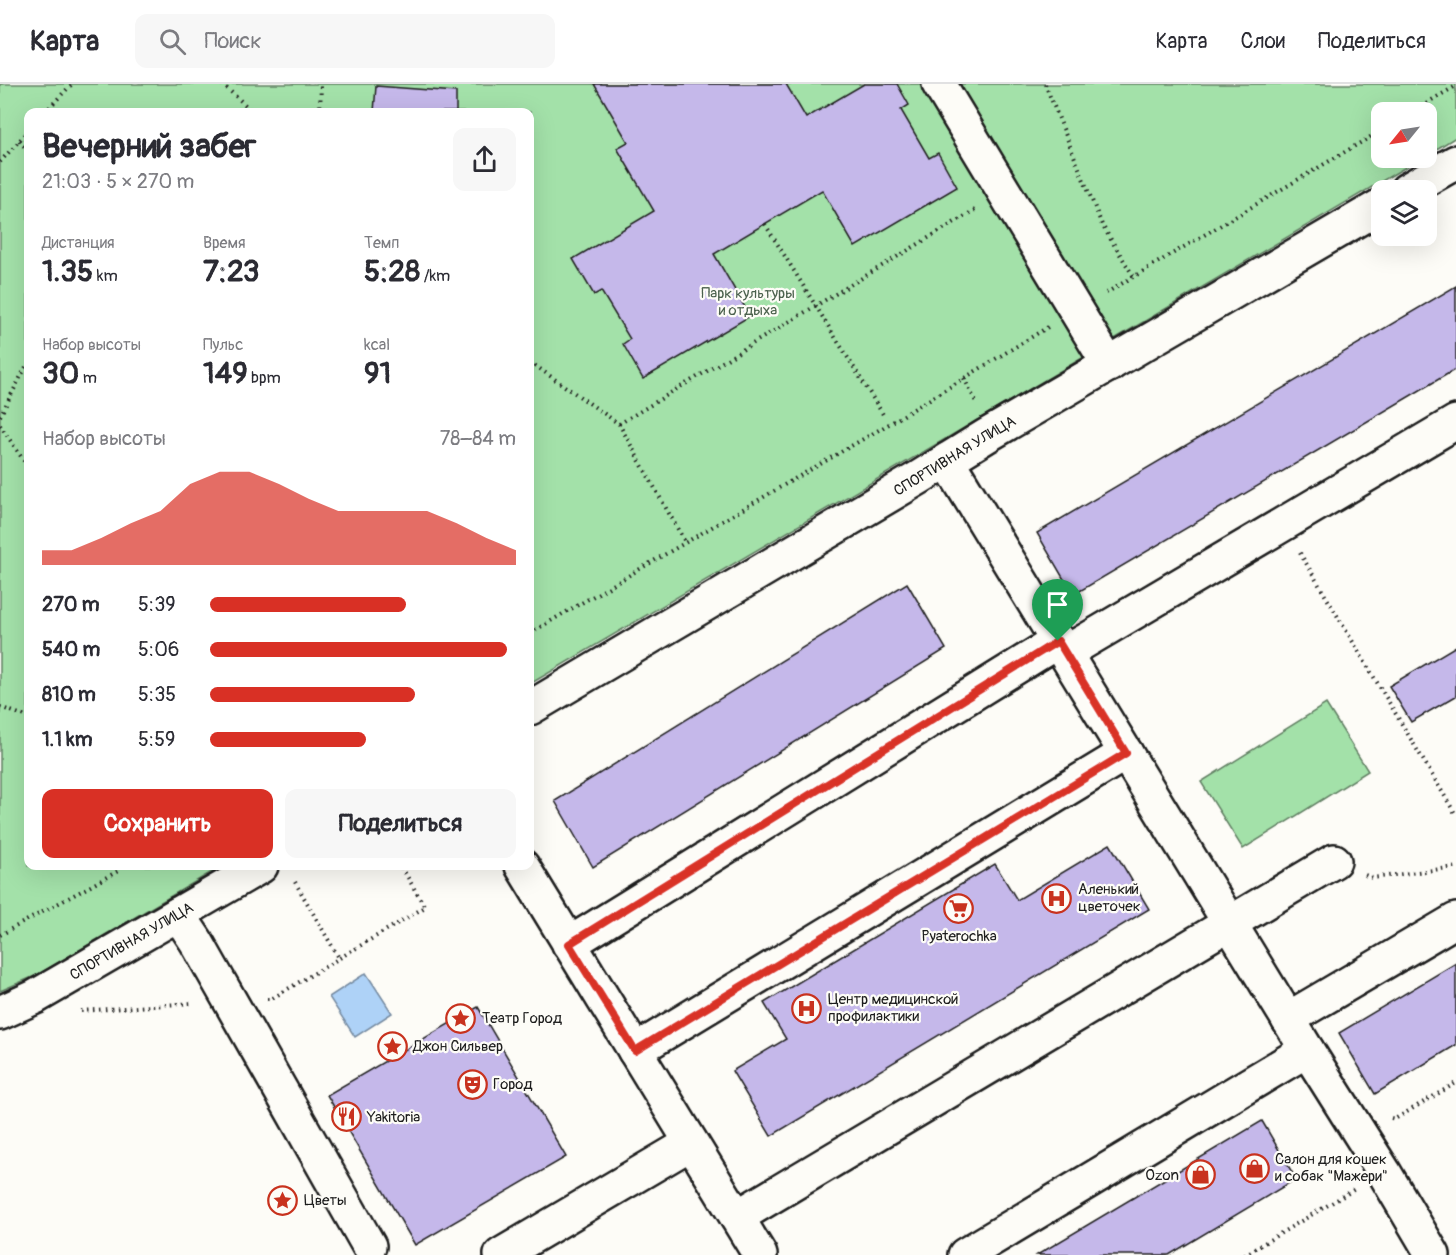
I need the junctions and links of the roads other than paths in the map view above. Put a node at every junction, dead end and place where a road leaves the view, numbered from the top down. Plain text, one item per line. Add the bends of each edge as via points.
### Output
1 (939, 84) edge
2 (1456, 162) edge
3 (1424, 180) edge
4 (1371, 211) edge
5 (1108, 364) junction
6 (1456, 422) edge
7 (947, 460) junction
8 (1061, 647) junction
9 (534, 706) edge
10 (1126, 753) junction
11 (1334, 861) road end
12 (254, 870) edge
13 (524, 870) edge
14 (178, 914) junction
15 (1456, 920) edge
16 (1229, 922) junction
17 (569, 944) junction
18 (0, 1013) edge
19 (1288, 1019) junction
20 (1307, 1050) junction
21 (635, 1051) junction
22 (691, 1143) junction
23 (737, 1217) junction
24 (369, 1246) dead end
25 (501, 1255) edge
26 (760, 1255) edge
27 (964, 1255) edge
28 (1433, 1255) edge

1 - 5 street
2 - 3 street
4 - 5 street, СПОРТИВНАЯ УЛИЦА
5 - 7 street, СПОРТИВНАЯ УЛИЦА
6 - 8 street via 1283,524
7 - 8 street
7 - 9 street, СПОРТИВНАЯ УЛИЦА
8 - 10 street
8 - 17 street
10 - 16 street
10 - 21 street
11 - 16 street
12 - 14 street, СПОРТИВНАЯ УЛИЦА
13 - 17 street
14 - 18 street, СПОРТИВНАЯ УЛИЦА via 35,998
14 - 24 street
15 - 19 street
16 - 19 street
16 - 23 street
17 - 21 street
19 - 20 street
20 - 27 street
20 - 28 street
21 - 22 street
22 - 23 street
22 - 25 street
23 - 26 street

